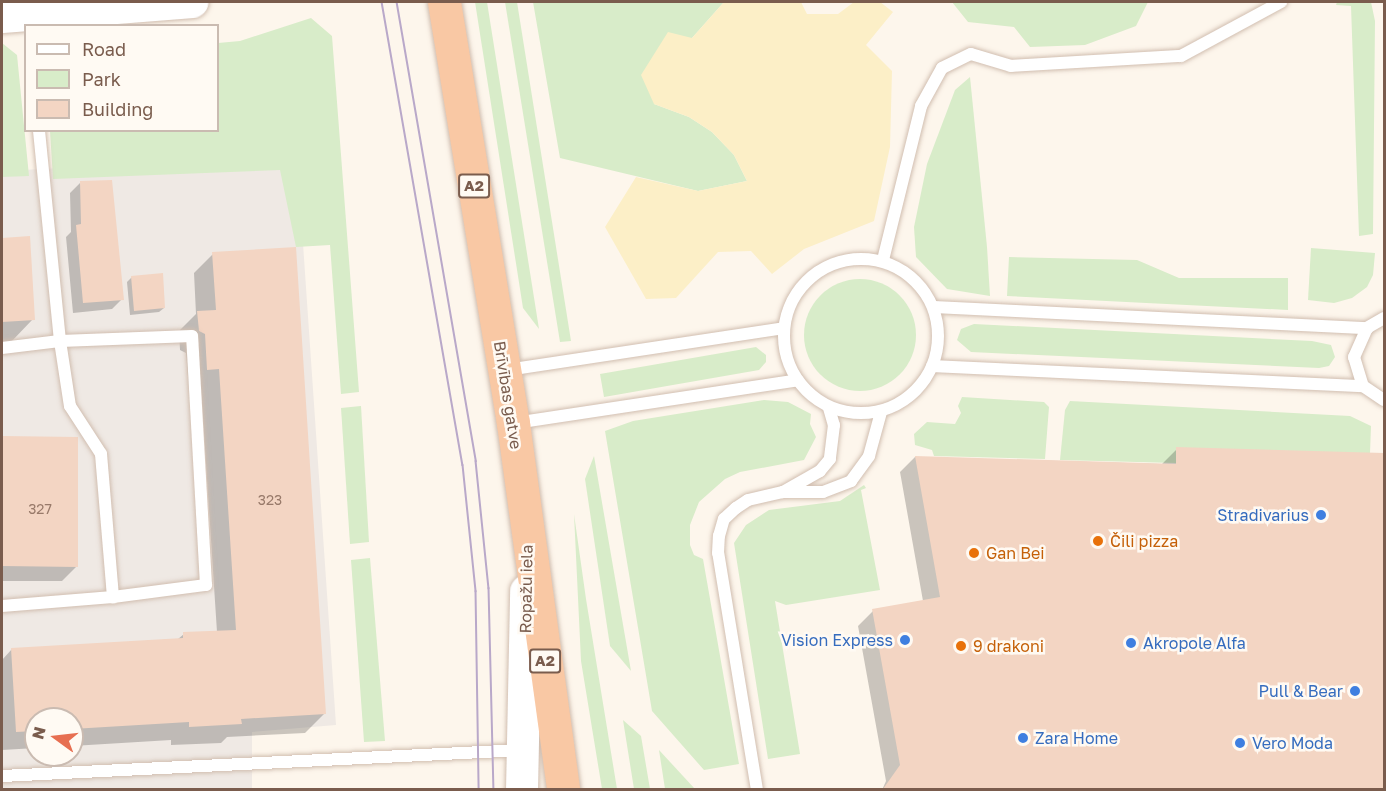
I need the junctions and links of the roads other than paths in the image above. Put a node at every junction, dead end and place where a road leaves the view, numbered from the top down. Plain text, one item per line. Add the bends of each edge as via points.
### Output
1 (192, 2) edge
2 (444, 2) edge
3 (1281, 2) edge
4 (20, 19) edge
5 (39, 132) edge
6 (883, 261) junction
7 (934, 307) junction
8 (1384, 318) edge
9 (784, 328) junction
10 (1367, 328) junction
11 (60, 341) junction
12 (2, 348) edge
13 (932, 366) junction
14 (505, 370) junction
15 (798, 380) junction
16 (1363, 386) junction
17 (1384, 400) edge
18 (829, 408) junction
19 (880, 412) junction
20 (513, 423) junction
21 (783, 492) junction
22 (528, 533) junction
23 (113, 597) junction
24 (2, 606) edge
25 (522, 750) junction
26 (2, 776) edge
27 (522, 789) edge
28 (563, 789) edge
29 (757, 789) edge

1 - 4 street
2 - 14 highway, Brīvības gatve / A2
3 - 6 lane via 1181,56 1011,66 971,54 942,68 921,106
5 - 11 lane
6 - 7 lane via 914,278
6 - 9 lane via 856,258 822,269 807,280 791,302
7 - 10 lane
7 - 13 lane via 939,337
8 - 10 lane
9 - 14 lane
9 - 15 lane via 787,355
10 - 16 lane via 1354,357
11 - 12 lane
11 - 23 lane via 70,406 101,454
11 - 23 lane via 192,336 206,585
13 - 16 lane
13 - 19 lane via 913,393
14 - 20 highway, Brīvības gatve / A2
15 - 18 lane via 816,401
15 - 20 lane
16 - 17 lane
18 - 19 lane via 851,415
18 - 21 lane via 834,425 830,459 820,471
19 - 21 lane via 869,456 851,481 811,494
20 - 22 highway, Brīvības gatve / A2
21 - 29 lane via 748,500 736,508 724,519 719,536 718,553
22 - 25 street, Ropažu iela
22 - 28 highway, Brīvības gatve / A2
23 - 24 lane
25 - 26 lane
25 - 27 street, Ropažu iela

